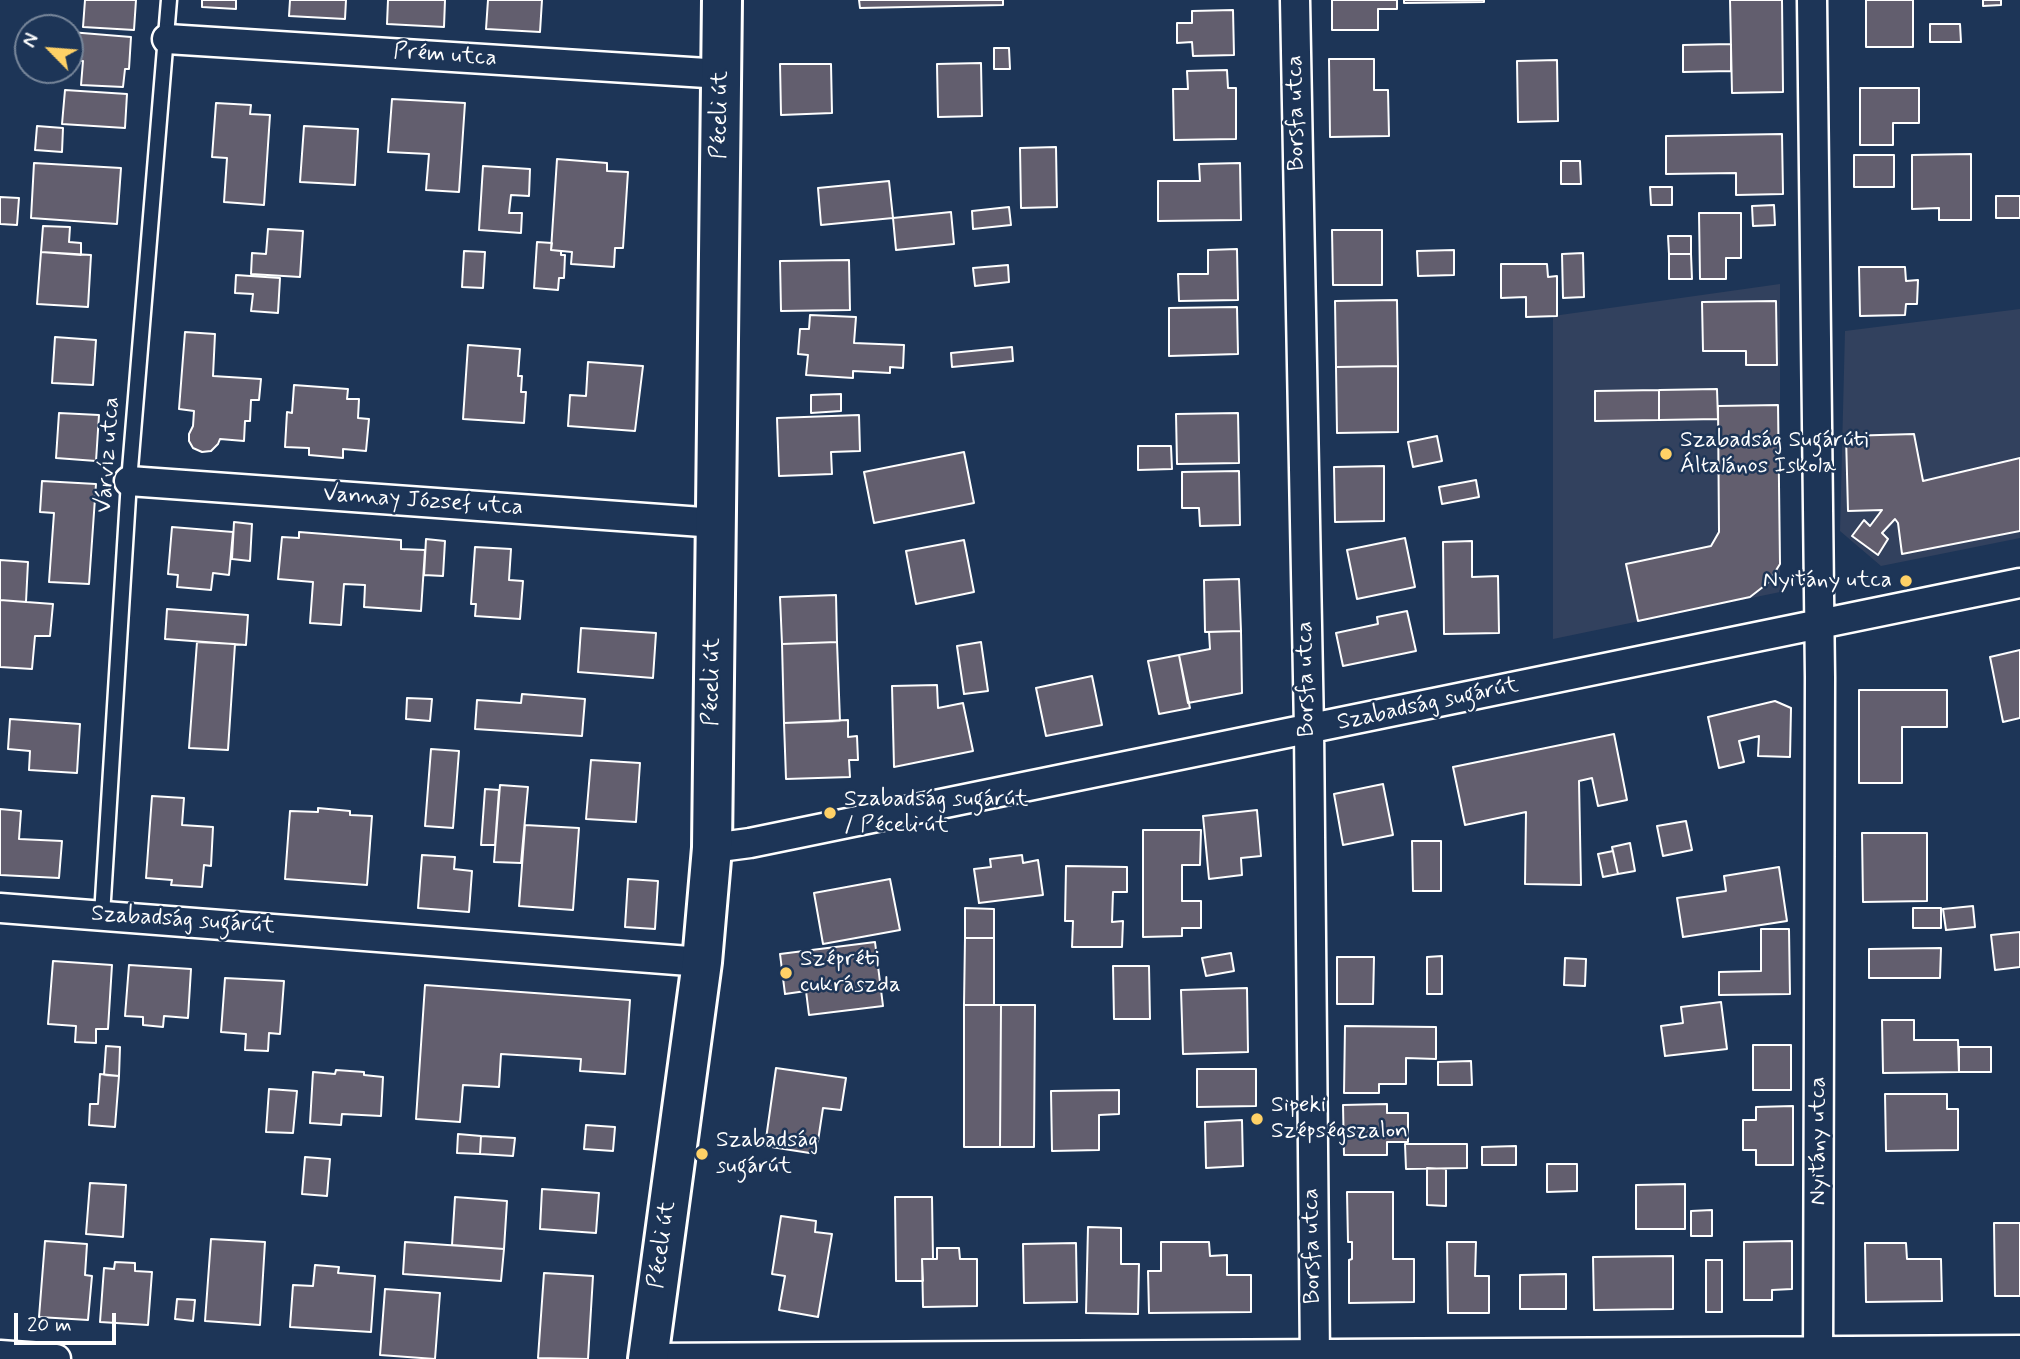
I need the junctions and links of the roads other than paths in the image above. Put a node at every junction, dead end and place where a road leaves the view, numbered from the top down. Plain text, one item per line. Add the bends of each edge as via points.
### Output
1 (169, 0) edge
2 (722, 0) edge
3 (1295, 0) edge
4 (1812, 0) edge
5 (167, 39) junction
6 (722, 74) junction
7 (129, 481) junction
8 (716, 523) junction
9 (2020, 583) edge
10 (1820, 624) junction
11 (1309, 729) junction
12 (712, 848) junction
13 (0, 908) edge
14 (102, 915) junction
15 (702, 962) junction
16 (2020, 1350) edge
17 (0, 1355) edge
18 (1818, 1355) edge
19 (1315, 1357) edge
20 (56, 1359) edge
21 (648, 1359) edge

1 - 5 lane, Várvíz utca
2 - 6 main road, Péceli út
3 - 11 street, Borsfa utca
4 - 10 street, Nyitány utca
5 - 6 street, Prém utca
5 - 7 lane, Várvíz utca
6 - 8 main road, Péceli út
7 - 8 street, Vannay József utca
7 - 14 lane, Várvíz utca
8 - 12 main road, Péceli út
9 - 10 street, Szabadság sugárút
10 - 11 street, Szabadság sugárút
10 - 18 street, Nyitány utca
11 - 12 street, Szabadság sugárút
11 - 19 street, Borsfa utca
12 - 15 main road, Péceli út
13 - 14 street, Szabadság sugárút
14 - 15 street, Szabadság sugárút
15 - 21 main road, Péceli út
16 - 18 street
17 - 20 street
18 - 19 street
19 - 21 street

